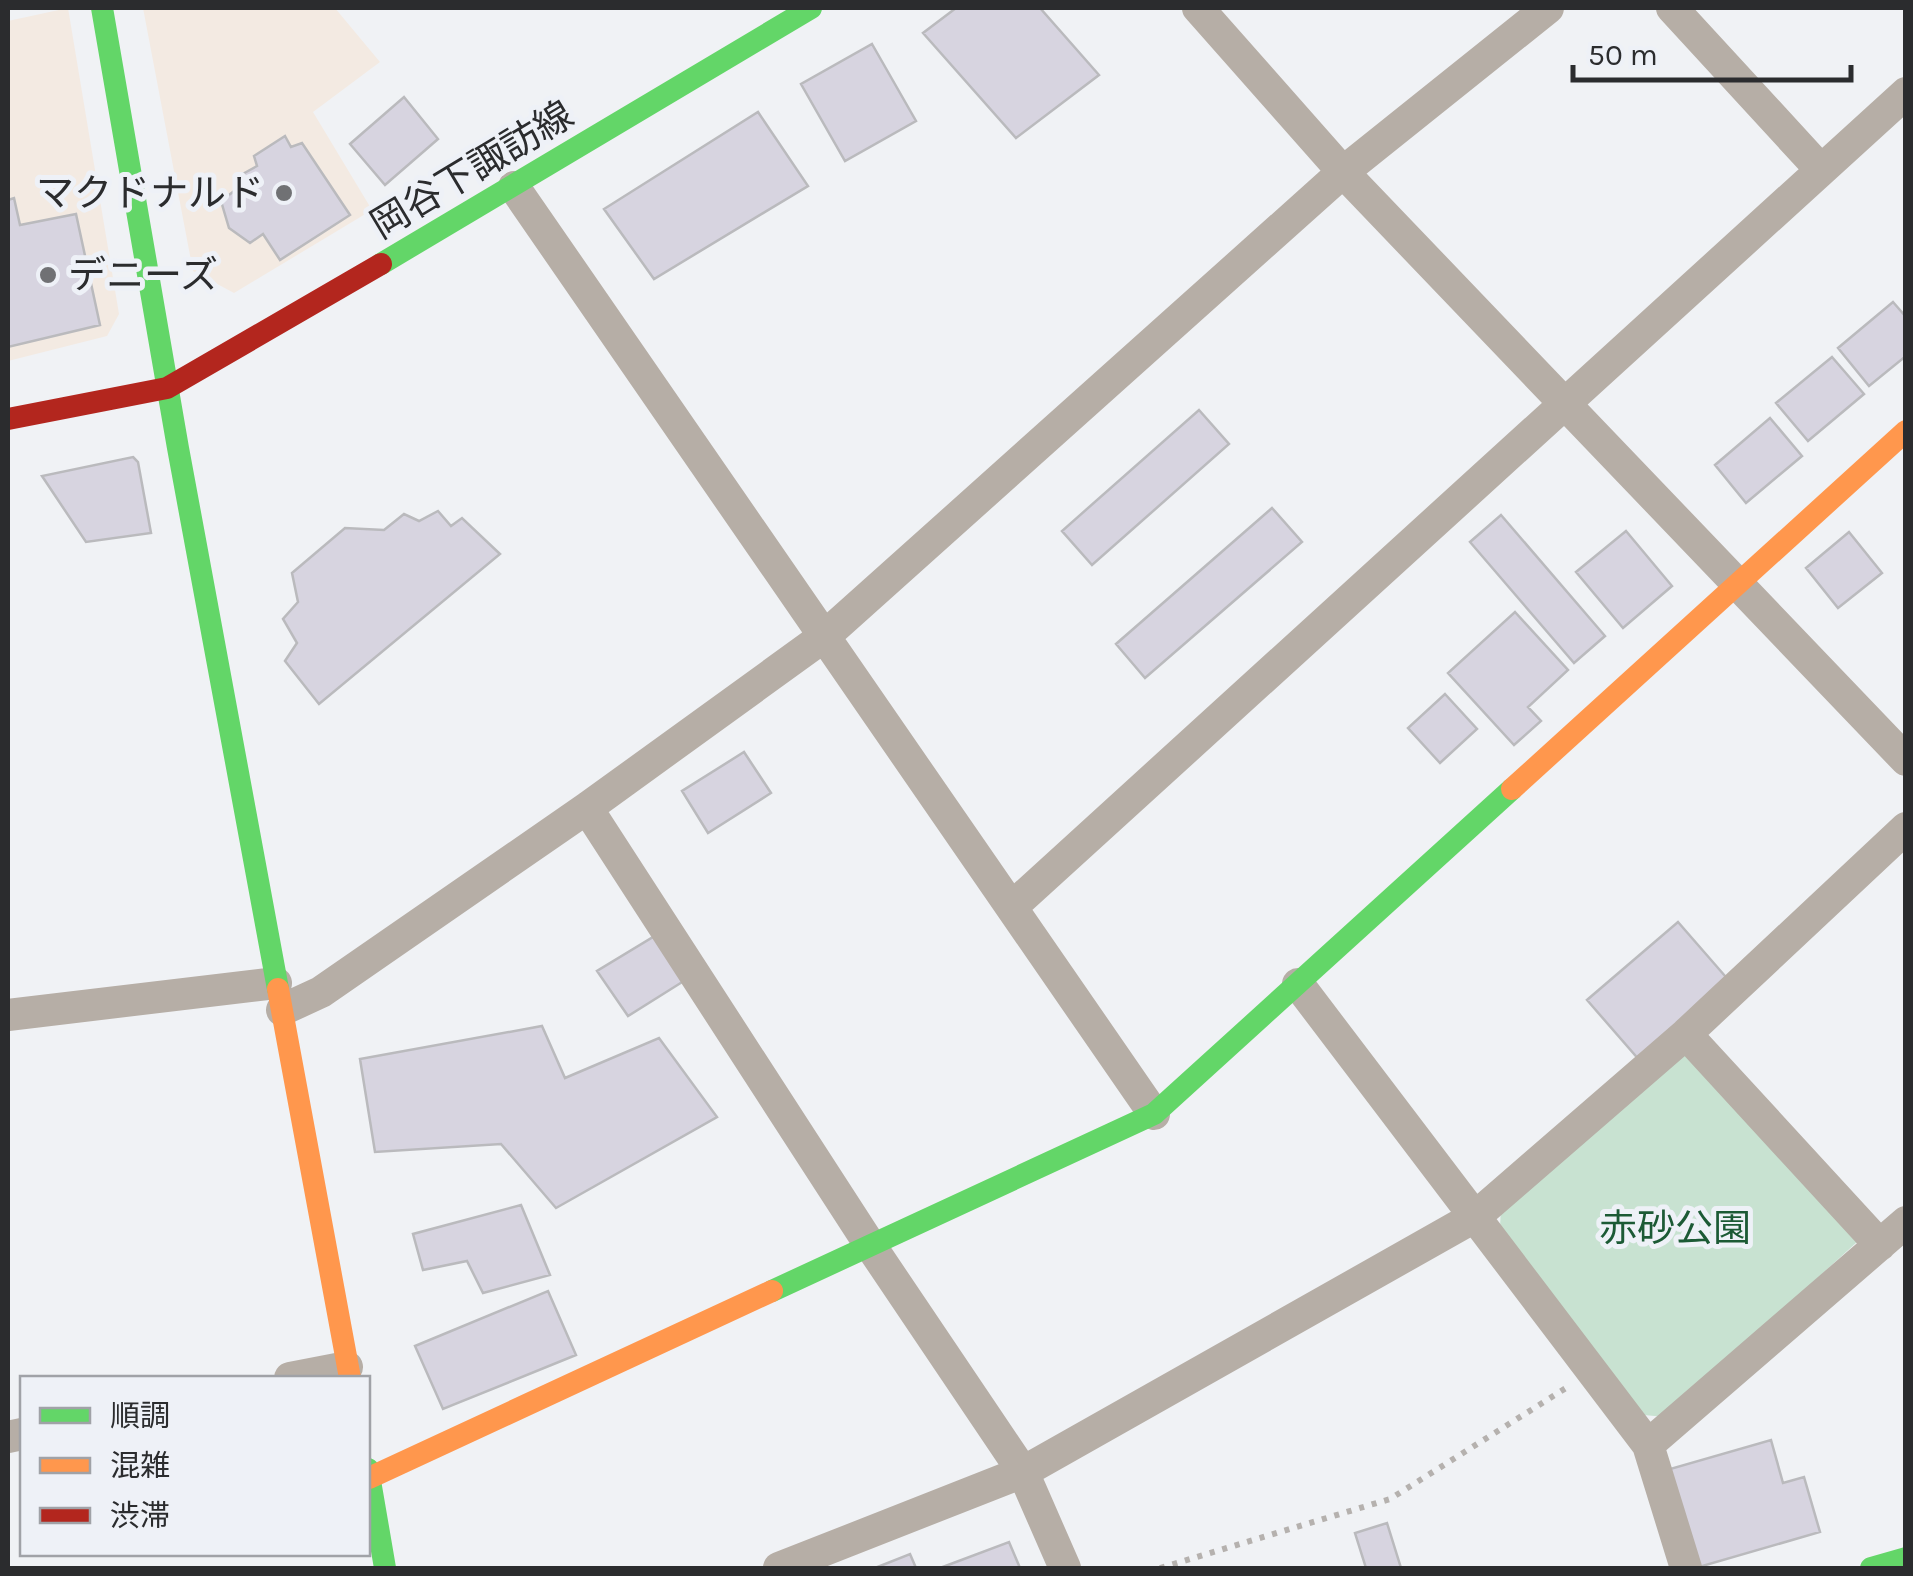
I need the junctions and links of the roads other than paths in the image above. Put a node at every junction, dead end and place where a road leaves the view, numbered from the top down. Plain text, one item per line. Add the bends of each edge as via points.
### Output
1 (102, 8) edge
2 (811, 8) edge
3 (1198, 8) edge
4 (1548, 8) edge
5 (1672, 8) edge
6 (1906, 93) edge
7 (1821, 170) junction
8 (1344, 172) junction
9 (514, 187) junction
10 (167, 388) junction
11 (1566, 402) junction
12 (8, 419) edge
13 (1906, 430) edge
14 (1736, 584) junction
15 (826, 635) junction
16 (1906, 760) edge
17 (587, 808) junction
18 (1906, 828) edge
19 (1013, 906) junction
20 (1298, 984) junction
21 (279, 996) junction
22 (8, 1015) edge
23 (1686, 1034) junction
24 (1154, 1114) junction
25 (1476, 1216) junction
26 (1906, 1222) edge
27 (1880, 1245) junction
28 (870, 1246) junction
29 (348, 1373) edge
30 (313, 1376) edge
31 (1648, 1446) junction
32 (370, 1472) edge
33 (1023, 1472) junction
34 (370, 1484) edge
35 (1906, 1558) edge
36 (385, 1568) edge
37 (779, 1568) edge
38 (1066, 1568) edge
39 (1686, 1568) edge
40 (1871, 1568) edge

1 - 10 street
2 - 9 street, 岡谷下諏訪線
3 - 8 street
4 - 8 street
5 - 7 street
6 - 7 street
7 - 11 street
8 - 11 street
8 - 15 street
9 - 10 street, 岡谷下諏訪線
9 - 15 street
10 - 12 street, 岡谷下諏訪線
10 - 21 street
11 - 14 street
11 - 19 street
13 - 14 street
14 - 16 street
14 - 20 street
15 - 17 street
15 - 19 street
17 - 21 street via 321,992
17 - 28 street
18 - 23 street
19 - 24 street
20 - 24 street
20 - 25 street
21 - 22 street
21 - 29 street
23 - 25 street
23 - 27 street
24 - 28 street
25 - 31 street
25 - 33 street
26 - 27 street
27 - 31 street
28 - 32 street
28 - 33 street
29 - 30 street
31 - 39 street
33 - 37 street
33 - 38 street
34 - 36 street
35 - 40 street

